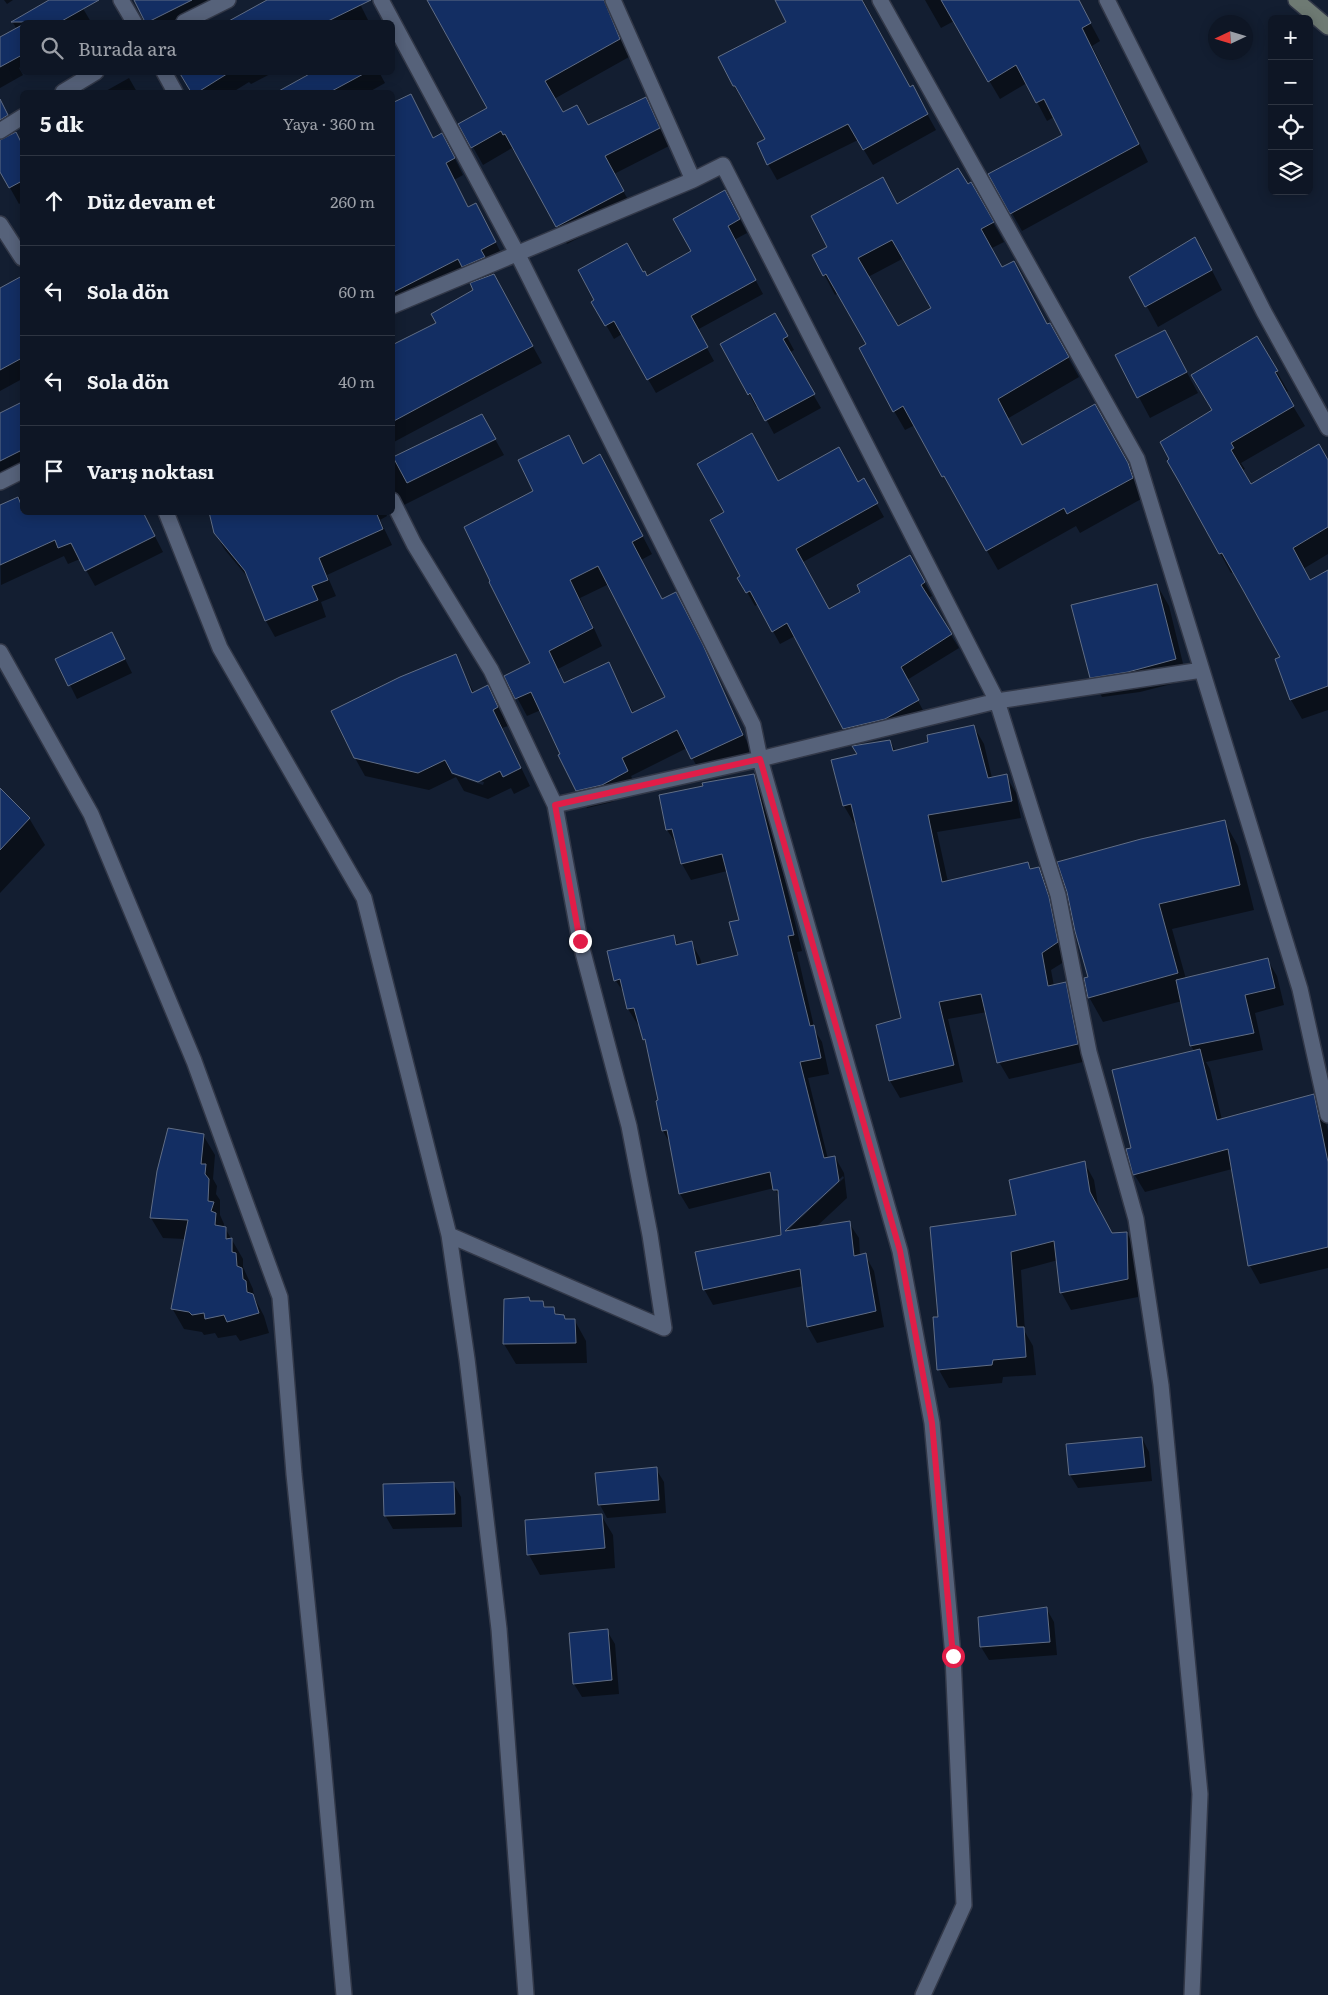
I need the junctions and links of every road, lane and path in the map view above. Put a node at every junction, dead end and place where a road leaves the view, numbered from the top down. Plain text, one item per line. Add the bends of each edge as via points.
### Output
1 (121, 0) edge
2 (228, 0) edge
3 (381, 0) edge
4 (613, 0) edge
5 (880, 0) edge
6 (1107, 0) edge
7 (1296, 0) edge
8 (133, 20) edge
9 (188, 20) edge
10 (392, 20) edge
11 (395, 26) edge
12 (1328, 27) edge
13 (91, 75) edge
14 (166, 75) edge
15 (66, 90) edge
16 (174, 90) edge
17 (20, 118) edge
18 (0, 131) edge
19 (693, 180) junction
20 (0, 224) edge
21 (518, 254) junction
22 (20, 255) edge
23 (395, 305) edge
24 (1328, 428) edge
25 (20, 472) edge
26 (0, 482) edge
27 (395, 506) edge
28 (167, 515) edge
29 (0, 652) edge
30 (1202, 670) junction
31 (997, 701) junction
32 (760, 759) junction
33 (555, 805) junction
34 (1328, 1115) edge
35 (449, 1235) junction
36 (344, 1995) edge
37 (526, 1995) edge
38 (922, 1995) edge
39 (1192, 1995) edge

1 - 8 street
2 - 9 street
3 - 10 street
4 - 19 street
5 - 30 street via 1137,459
6 - 24 street via 1264,312
7 - 12 main road
11 - 21 street
13 - 15 street
14 - 16 street
17 - 18 street
19 - 21 street
19 - 31 street via 723,165
20 - 22 street
21 - 23 street
21 - 32 street via 753,725
25 - 26 street
27 - 33 street via 414,544 491,670
28 - 35 street via 220,648 364,898
29 - 36 street via 91,814 194,1061 280,1297
30 - 31 street
30 - 34 street via 1300,989
31 - 32 street
31 - 39 street via 1058,895 1089,1052 1136,1219 1161,1385 1200,1794
32 - 33 street
32 - 38 street via 900,1251 932,1423 953,1656 964,1905
33 - 35 street via 580,941 629,1126 664,1328
35 - 37 street via 499,1629

